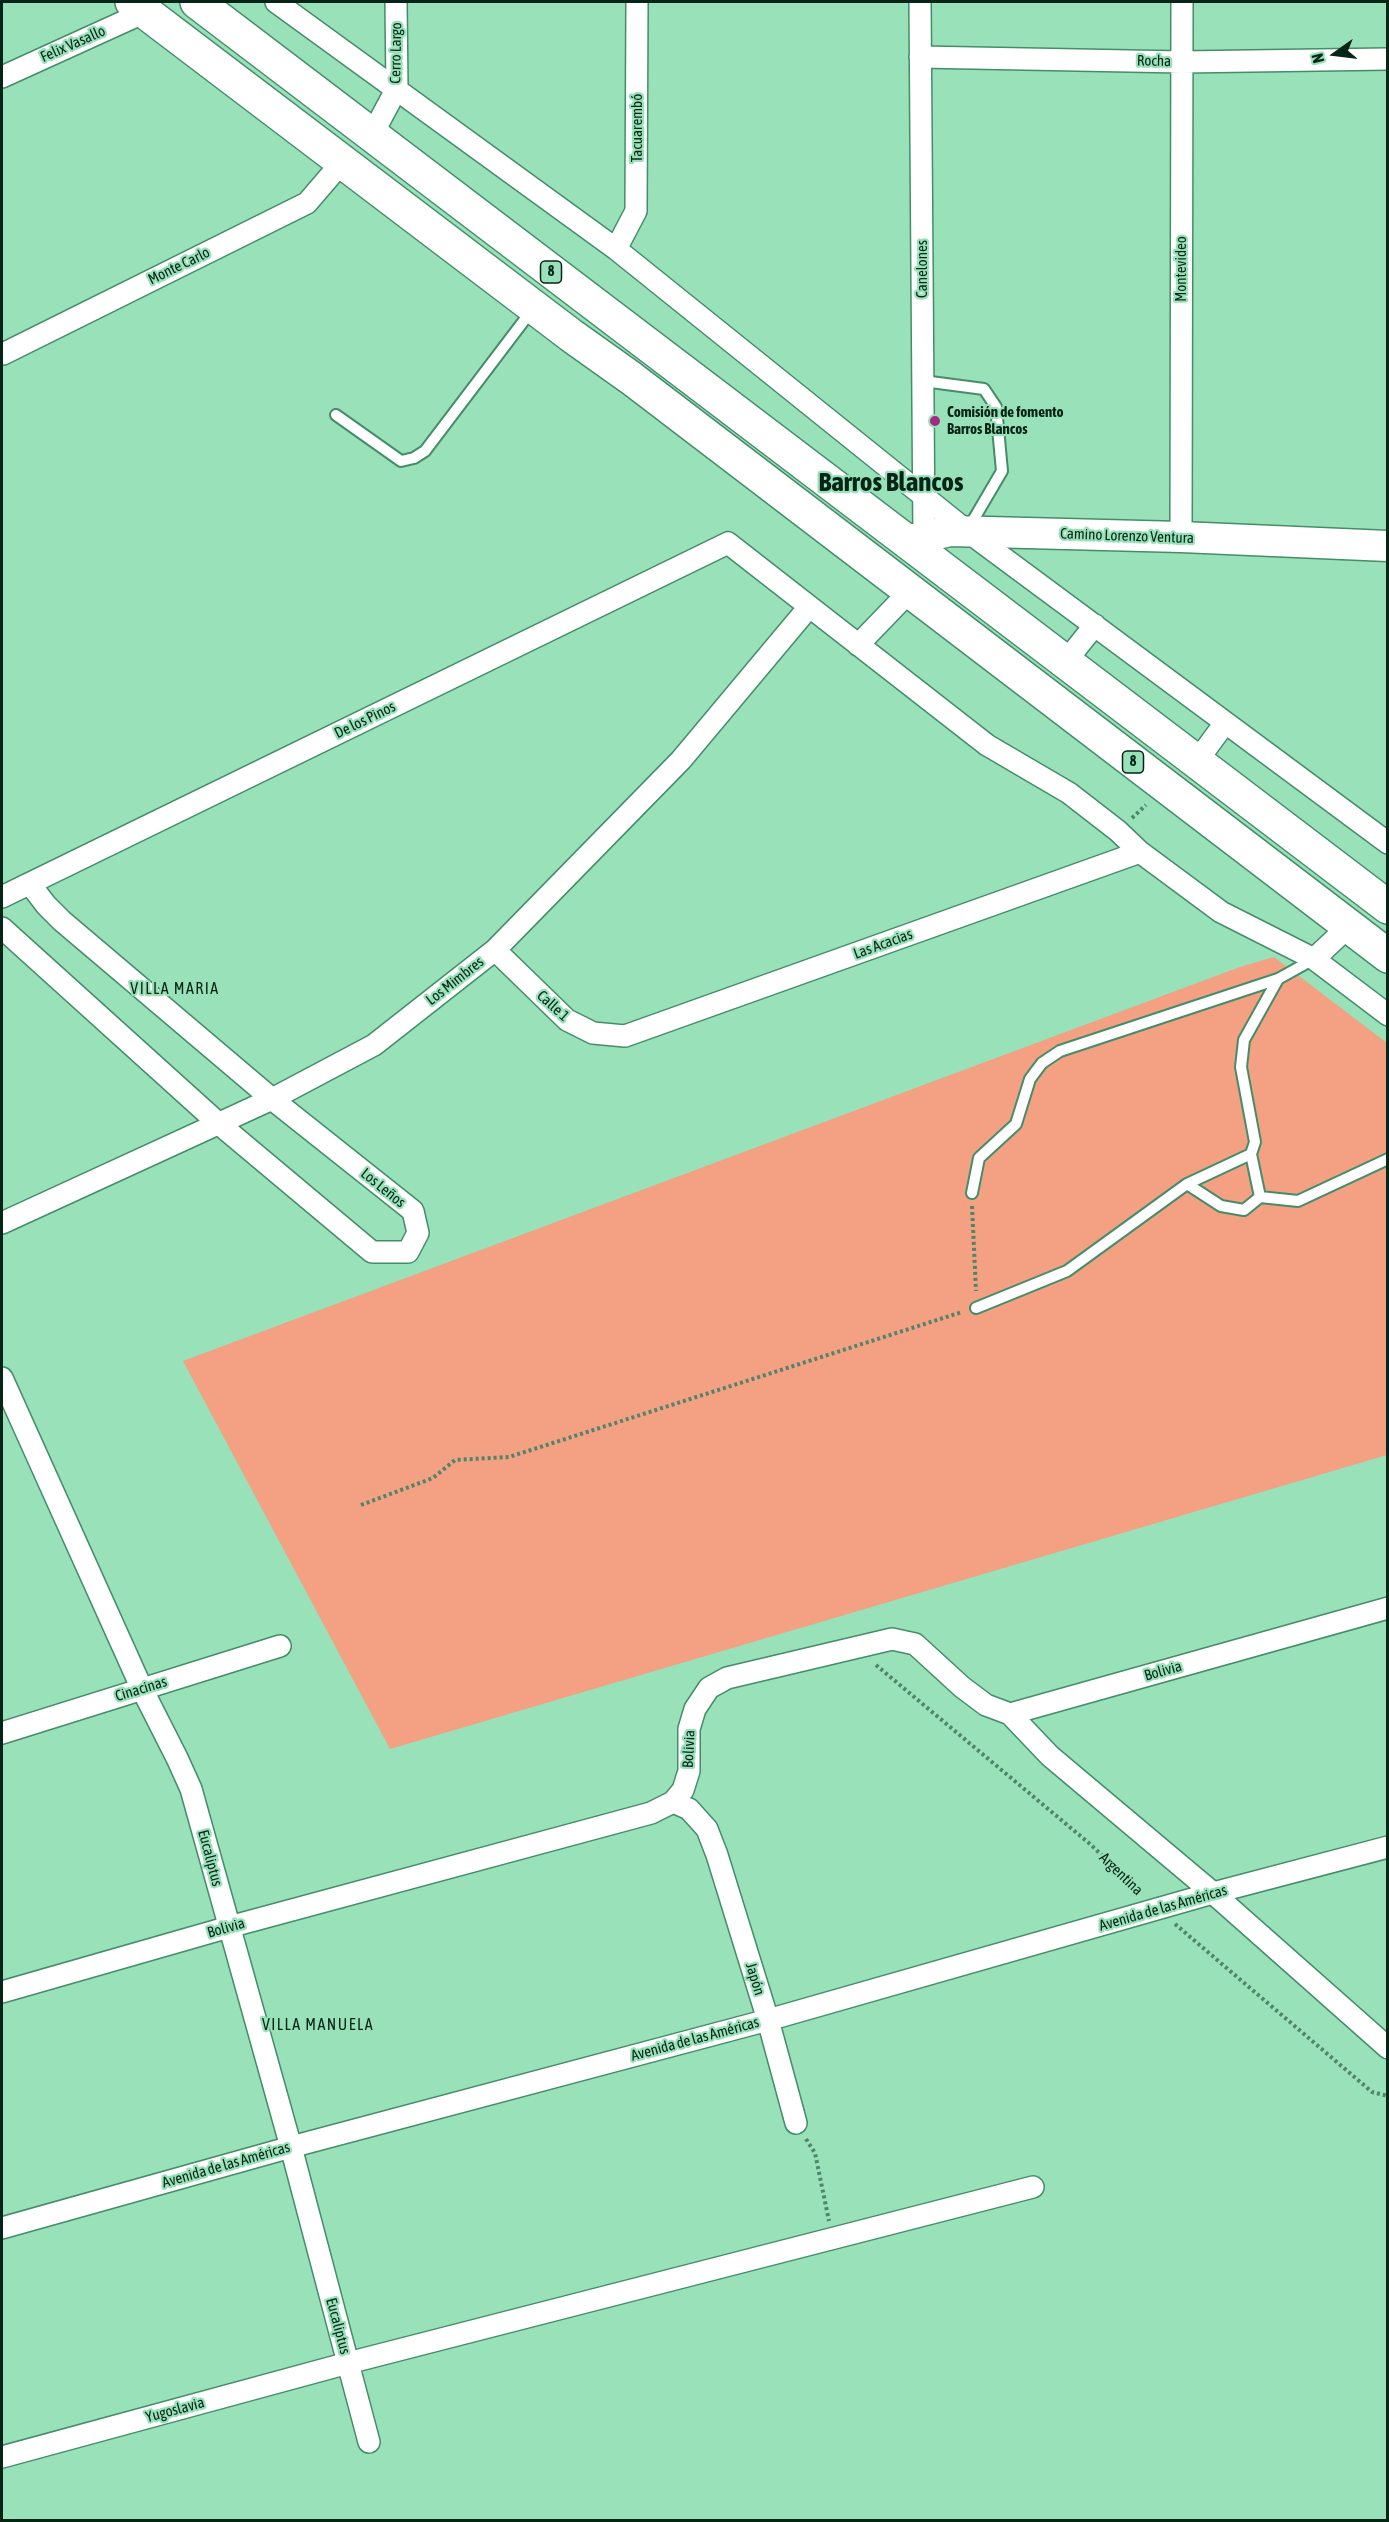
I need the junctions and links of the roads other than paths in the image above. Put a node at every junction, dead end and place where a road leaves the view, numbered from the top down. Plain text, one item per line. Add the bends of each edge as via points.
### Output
1 (197, 2) edge
2 (276, 2) edge
3 (396, 2) edge
4 (637, 2) edge
5 (920, 2) edge
6 (1182, 2) edge
7 (138, 7) edge
8 (920, 57) junction
9 (1388, 59) edge
10 (1182, 62) junction
11 (2, 77) edge
12 (397, 88) junction
13 (372, 135) junction
14 (343, 161) junction
15 (616, 249) junction
16 (534, 308) junction
17 (3, 354) edge
18 (922, 381) junction
19 (336, 415) dead end
20 (923, 495) junction
21 (967, 531) junction
22 (1181, 537) junction
23 (915, 539) junction
24 (1388, 546) edge
25 (879, 567) junction
26 (910, 591) junction
27 (809, 607) junction
28 (1095, 625) junction
29 (858, 645) junction
30 (1066, 660) junction
31 (1225, 723) junction
32 (1197, 761) junction
33 (1388, 843) edge
34 (1140, 852) junction
35 (30, 884) junction
36 (2, 897) edge
37 (1388, 907) edge
38 (1349, 926) junction
39 (2, 928) edge
40 (495, 950) junction
41 (1388, 956) edge
42 (1314, 959) junction
43 (1278, 979) junction
44 (1388, 1015) edge
45 (625, 1036) joint
46 (272, 1099) junction
47 (218, 1123) junction
48 (1251, 1154) junction
49 (1388, 1159) edge
50 (1187, 1184) junction
51 (972, 1193) road end
52 (1260, 1197) junction
53 (2, 1223) edge
54 (976, 1308) road end
55 (2, 1378) edge
56 (1388, 1608) edge
57 (280, 1646) dead end
58 (142, 1689) junction
59 (1010, 1713) junction
60 (2, 1733) edge
61 (673, 1802) junction
62 (1388, 1847) edge
63 (1213, 1893) junction
64 (229, 1927) junction
65 (2, 1992) edge
66 (768, 2020) junction
67 (1388, 2048) edge
68 (796, 2123) road end
69 (291, 2147) junction
70 (1033, 2187) dead end
71 (2, 2228) edge
72 (348, 2363) junction
73 (369, 2442) dead end
74 (2, 2457) edge

1 - 13 highway, 8
2 - 12 street
3 - 12 street, Cerro Largo
4 - 15 street, Tacuarembó via 636,211
5 - 8 street, Canelones
6 - 10 street, Montevideo
7 - 11 street, Felix Vasallo
7 - 14 highway, 8
8 - 10 street, Rocha
8 - 18 street, Canelones
9 - 10 street, Rocha
10 - 22 street, Montevideo
12 - 13 street, Cerro Largo
12 - 15 street
13 - 23 highway, 8
14 - 16 highway, 8
14 - 17 street, Monte Carlo via 307,202
15 - 20 street
16 - 19 lane via 425,451 414,458 401,461
16 - 25 highway, 8
18 - 20 street, Canelones
18 - 21 lane via 984,389 996,407 1002,471
20 - 21 street
20 - 23 street, Canelones
21 - 22 street, Camino Lorenzo Ventura
21 - 23 street, Camino Lorenzo Ventura
21 - 28 street
22 - 24 street, Camino Lorenzo Ventura
23 - 25 street
23 - 30 highway, 8
25 - 26 highway, 8
26 - 29 street
26 - 38 highway, 8
27 - 29 street
27 - 35 street, De los Pinos via 728,543
27 - 40 street, Los Mimbres via 681,760
28 - 30 street
28 - 31 street
29 - 34 street via 987,744 1069,794
30 - 32 highway, 8
31 - 32 street
31 - 33 street
32 - 37 highway, 8
34 - 42 street via 1221,912
34 - 45 street, Las Acacias
35 - 36 street, De los Pinos
35 - 46 street, Los Leños via 62,921
38 - 41 highway, 8
38 - 42 street
39 - 47 street, Los Leños
40 - 45 street, Calle 1 via 567,1020 593,1033
40 - 46 street, Los Mimbres via 374,1045
42 - 43 lane
42 - 44 street
43 - 48 lane via 1244,1040 1241,1067 1255,1142
43 - 51 lane via 1060,1051 1042,1063 1030,1079 1016,1124 979,1158
46 - 47 street, Los Mimbres
46 - 47 street, Los Leños via 413,1211 418,1233 408,1252 372,1252
47 - 53 street, Los Mimbres
48 - 50 lane
48 - 52 lane
49 - 52 lane via 1298,1201
50 - 52 lane via 1221,1206 1244,1210
50 - 54 lane via 1068,1271
55 - 58 street, Eucaliptus
56 - 59 street, Bolivia
57 - 58 street, Cinacinas
58 - 60 street, Cinacinas
58 - 64 street, Eucaliptus via 191,1790
59 - 61 street, Bolivia via 986,1706 915,1644 892,1639 727,1678 709,1688 695,1709 688,1729 689,1771 683,1790
59 - 63 street via 1050,1756
61 - 64 street, Bolivia via 651,1813
61 - 66 street, Japón via 689,1809 706,1829
62 - 63 street, Avenida de las Américas
63 - 66 street, Avenida de las Américas
63 - 67 street
64 - 65 street, Bolivia
64 - 69 street, Eucaliptus
66 - 68 street, Japón
66 - 69 street, Avenida de las Américas
69 - 71 street, Avenida de las Américas
69 - 72 street, Eucaliptus
70 - 72 street, Yugoslavia
72 - 73 street, Eucaliptus
72 - 74 street, Yugoslavia

